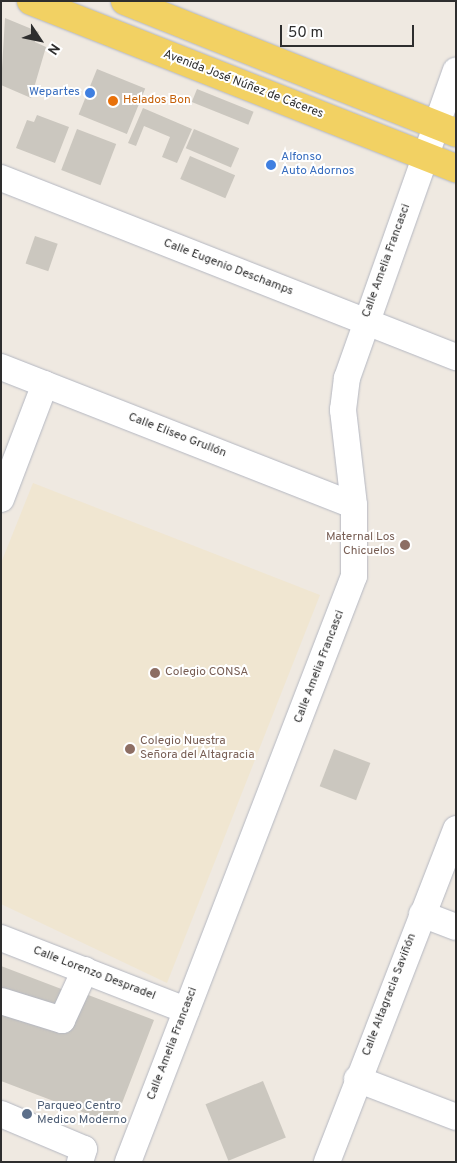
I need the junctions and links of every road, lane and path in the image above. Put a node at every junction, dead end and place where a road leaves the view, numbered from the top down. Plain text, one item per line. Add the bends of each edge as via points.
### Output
1 (31, 1) edge
2 (124, 1) edge
3 (456, 71) edge
4 (446, 129) edge
5 (424, 156) junction
6 (456, 168) edge
7 (1, 178) edge
8 (365, 322) junction
9 (456, 357) edge
10 (1, 367) edge
11 (45, 384) junction
12 (1, 499) edge
13 (354, 505) junction
14 (456, 830) edge
15 (422, 914) junction
16 (456, 927) edge
17 (1, 938) edge
18 (84, 970) junction
19 (1, 1001) edge
20 (186, 1010) junction
21 (358, 1079) junction
22 (1, 1114) edge
23 (456, 1117) edge
24 (80, 1162) edge
25 (128, 1162) edge
26 (327, 1162) edge

1 - 5 main road, Avenida José Núñez de Cáceres
2 - 4 main road
3 - 4 street, Calle Amelia Francasci
4 - 5 street, Calle Amelia Francasci
5 - 6 main road, Avenida José Núñez de Cáceres
5 - 8 street, Calle Amelia Francasci
7 - 8 street, Calle Eugenio Deschamps
8 - 9 street, Calle Eugenio Deschamps
8 - 13 street, Calle Amelia Francasci via 353,349 344,410
10 - 11 street, Calle Eliseo Grullón
11 - 12 street
11 - 13 street, Calle Eliseo Grullón
13 - 20 street, Calle Amelia Francasci via 354,576
14 - 15 street, Calle Altagracia Saviñón
15 - 16 street
15 - 21 street, Calle Altagracia Saviñón
17 - 18 street, Calle Lorenzo Despradel
18 - 19 street via 62,1020
18 - 20 street, Calle Lorenzo Despradel
20 - 25 street, Calle Amelia Francasci
21 - 23 street
21 - 26 street, Calle Altagracia Saviñón
22 - 24 street via 84,1149

